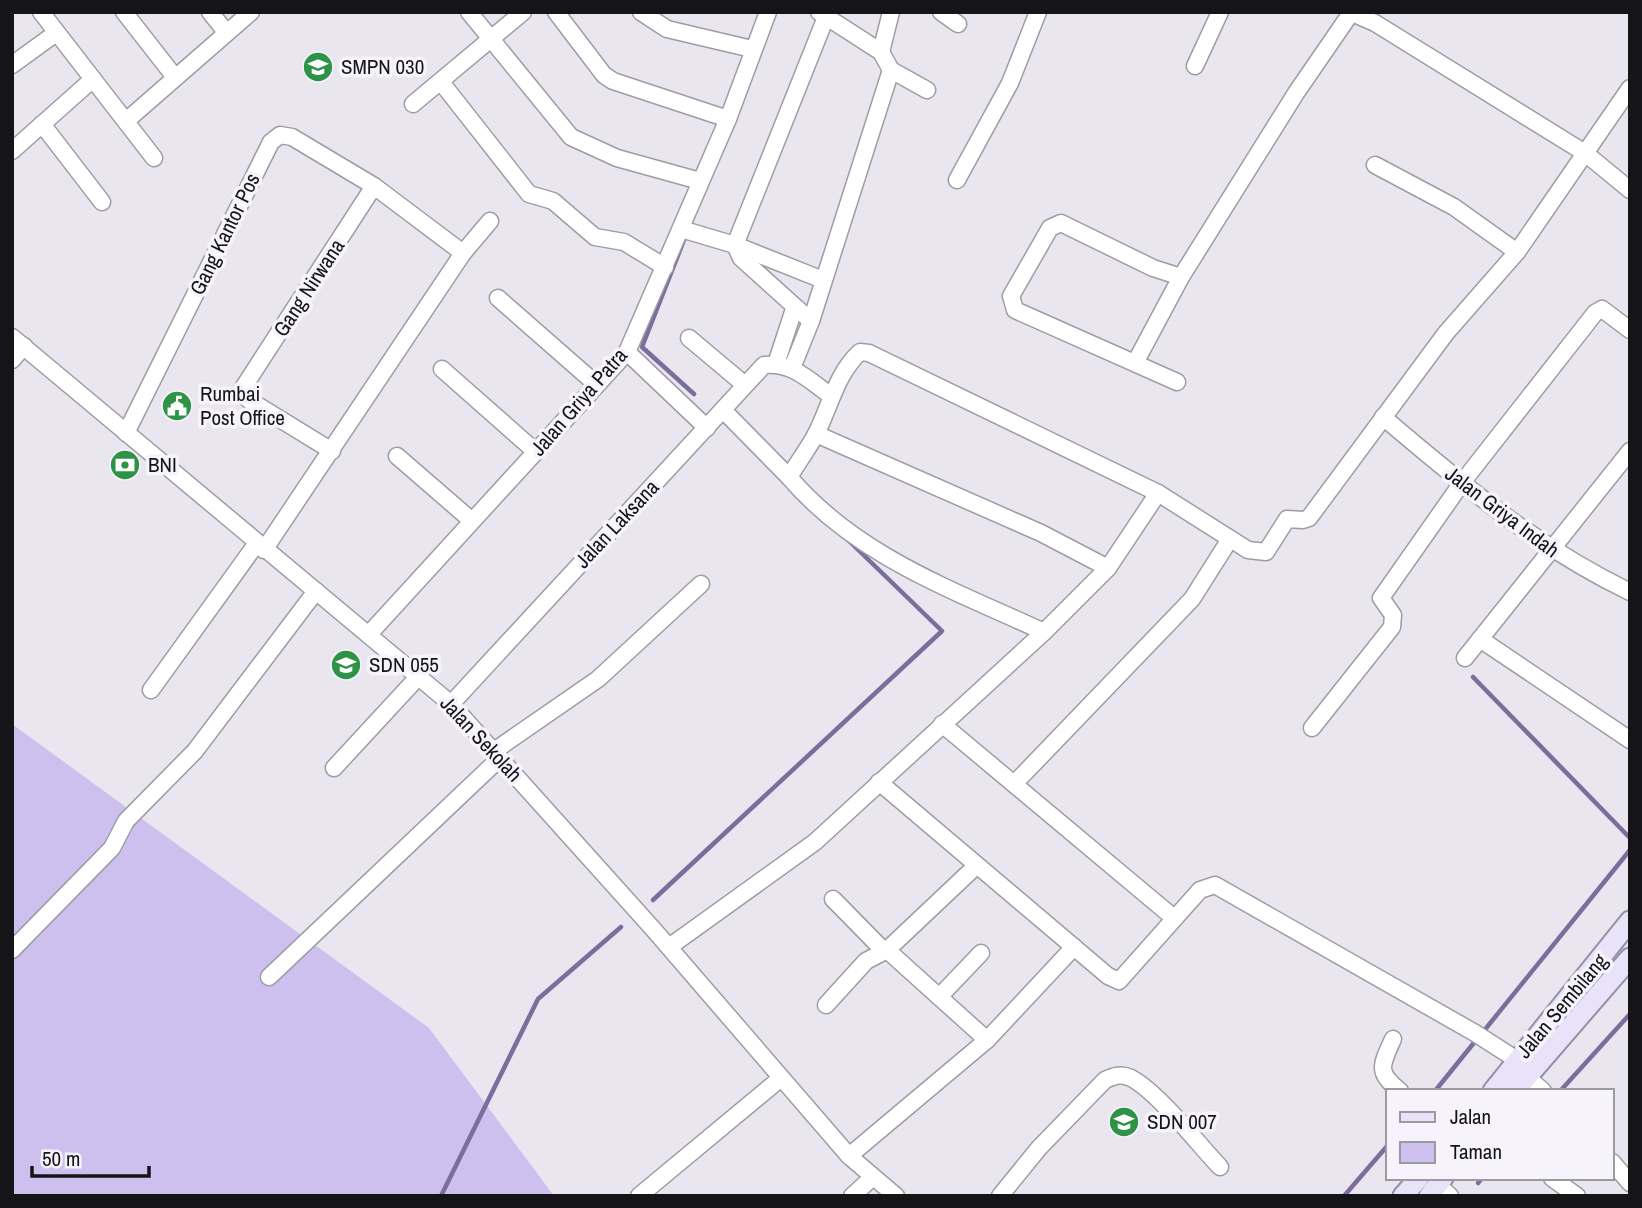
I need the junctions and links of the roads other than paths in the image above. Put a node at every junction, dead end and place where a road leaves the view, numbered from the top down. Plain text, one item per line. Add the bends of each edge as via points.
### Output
1 (41, 12) edge
2 (124, 12) edge
3 (210, 12) edge
4 (251, 12) edge
5 (469, 12) edge
6 (523, 12) edge
7 (556, 12) edge
8 (641, 12) edge
9 (768, 12) edge
10 (891, 12) edge
11 (941, 12) edge
12 (1038, 12) edge
13 (1220, 12) edge
14 (1351, 13) edge
15 (822, 15) edge
16 (1378, 18) edge
17 (958, 24) dead end
18 (226, 32) junction
19 (56, 33) junction
20 (489, 39) junction
21 (752, 49) junction
22 (881, 52) junction
23 (12, 65) edge
24 (1195, 66) dead end
25 (891, 70) junction
26 (174, 76) junction
27 (93, 79) junction
28 (441, 82) junction
29 (1630, 88) edge
30 (928, 90) dead end
31 (413, 104) dead end
32 (728, 119) junction
33 (126, 121) junction
34 (42, 124) junction
35 (12, 151) edge
36 (1585, 153) junction
37 (154, 158) dead end
38 (1375, 164) dead end
39 (957, 180) dead end
40 (699, 181) junction
41 (374, 186) junction
42 (1630, 190) edge
43 (102, 202) dead end
44 (490, 222) dead end
45 (686, 231) junction
46 (735, 245) junction
47 (1517, 252) junction
48 (463, 253) junction
49 (665, 267) junction
50 (1181, 277) junction
51 (823, 280) junction
52 (498, 298) dead end
53 (794, 309) junction
54 (811, 321) junction
55 (1630, 330) edge
56 (689, 338) dead end
57 (18, 341) edge
58 (627, 352) junction
59 (12, 360) edge
60 (1135, 363) junction
61 (784, 366) junction
62 (442, 369) dead end
63 (1177, 382) dead end
64 (596, 384) junction
65 (746, 385) junction
66 (831, 396) junction
67 (723, 410) junction
68 (1383, 417) junction
69 (707, 428) junction
70 (127, 433) junction
71 (816, 434) junction
72 (332, 451) junction
73 (1630, 451) edge
74 (536, 452) junction
75 (397, 456) dead end
76 (789, 477) junction
77 (1461, 484) junction
78 (1158, 493) junction
79 (472, 521) junction
80 (1230, 540) junction
81 (260, 546) junction
82 (1552, 551) junction
83 (1108, 568) junction
84 (701, 584) dead end
85 (316, 591) junction
86 (1630, 592) edge
87 (1044, 632) junction
88 (370, 633) junction
89 (1480, 639) junction
90 (1465, 658) dead end
91 (419, 676) junction
92 (151, 690) dead end
93 (451, 704) junction
94 (942, 724) junction
95 (1312, 728) dead end
96 (1630, 740) edge
97 (497, 755) junction
98 (334, 768) dead end
99 (879, 782) junction
100 (1014, 784) junction
101 (976, 866) junction
102 (833, 900) dead end
103 (1174, 918) junction
104 (1630, 921) edge
105 (669, 947) junction
106 (1074, 947) junction
107 (12, 950) edge
108 (885, 951) junction
109 (981, 953) dead end
110 (1630, 958) edge
111 (269, 976) dead end
112 (939, 997) junction
113 (827, 1005) dead end
114 (987, 1040) junction
115 (1393, 1040) dead end
116 (1520, 1076) edge
117 (781, 1078) junction
118 (1397, 1089) edge
119 (1497, 1089) edge
120 (1539, 1089) edge
121 (849, 1156) junction
122 (1614, 1164) edge
123 (1220, 1167) dead end
124 (873, 1177) junction
125 (1555, 1180) edge
126 (1630, 1182) edge
127 (1436, 1187) edge
128 (639, 1196) edge
129 (852, 1196) edge
130 (897, 1196) edge
131 (1000, 1196) edge
132 (1403, 1196) edge
133 (1577, 1196) edge

1 - 19 street
2 - 26 street
3 - 18 street
4 - 18 street
5 - 20 street
6 - 20 street
7 - 32 street via 613,81
8 - 21 street via 667,29
9 - 21 street, Jalan Griya Patra
10 - 22 street
11 - 17 street
12 - 39 street via 1010,83
13 - 24 street
14 - 16 street
14 - 50 street
15 - 22 street
15 - 46 street
16 - 36 street
18 - 26 street
19 - 23 street
19 - 27 street
20 - 28 street
20 - 40 street via 571,137 617,158
21 - 32 street, Jalan Griya Patra
22 - 25 street
25 - 30 street
25 - 51 street
26 - 33 street
27 - 33 street
27 - 34 street
28 - 31 street
28 - 49 street via 529,194 553,201 595,237 624,242
29 - 36 street
32 - 40 street, Jalan Griya Patra
33 - 37 street
34 - 35 street
34 - 43 street
36 - 42 street
36 - 47 street
38 - 47 street via 1454,207
40 - 45 street, Jalan Griya Patra
41 - 48 street
41 - 70 street, Gang Kantor Pos via 292,137 280,135 271,142
41 - 72 street, Gang Nirwana via 243,388 249,400
44 - 48 street
45 - 46 street
45 - 49 street, Jalan Griya Patra
46 - 51 street
46 - 53 street via 741,258
47 - 68 street via 1446,333
48 - 72 street
49 - 58 street, Jalan Griya Patra
50 - 60 street
50 - 60 street via 1061,223 1050,228 1011,296 1015,310
51 - 54 street
52 - 64 street
53 - 54 street
53 - 61 street
54 - 61 street
55 - 77 street via 1602,309 1595,313
56 - 65 street
57 - 59 street
57 - 70 street, Jalan Sekolah
58 - 64 street, Jalan Griya Patra
58 - 69 street
60 - 63 street
61 - 65 street, Jalan Laksana via 764,365
61 - 66 street
62 - 74 street
64 - 74 street, Jalan Griya Patra
65 - 67 street, Jalan Laksana
66 - 71 street
66 - 78 street via 852,360 860,352 869,353
67 - 69 street, Jalan Laksana
67 - 76 street
68 - 77 street, Jalan Griya Indah
68 - 80 street via 1309,518 1287,519 1266,552 1248,551
69 - 93 street, Jalan Laksana
70 - 81 street, Jalan Sekolah
71 - 76 street
71 - 83 street via 1041,533
72 - 81 street
73 - 82 street
74 - 79 street, Jalan Griya Patra
75 - 79 street
76 - 87 street via 857,540 888,560
77 - 82 street, Jalan Griya Indah
77 - 95 street via 1381,597 1393,615 1392,627
78 - 80 street
78 - 83 street
79 - 88 street, Jalan Griya Patra
80 - 100 street via 1192,599
81 - 85 street, Jalan Sekolah
81 - 92 street
82 - 86 street, Jalan Griya Indah
82 - 89 street
83 - 87 street
84 - 97 street via 598,679
85 - 88 street, Jalan Sekolah
85 - 107 street via 195,751 126,821 112,848
87 - 94 street
88 - 91 street, Jalan Sekolah
89 - 90 street
89 - 96 street
91 - 93 street, Jalan Sekolah
91 - 98 street
93 - 97 street, Jalan Sekolah
94 - 99 street
94 - 100 street
97 - 105 street, Jalan Sekolah
97 - 111 street
99 - 101 street
99 - 105 street via 815,842
100 - 103 street
101 - 106 street
101 - 108 street
102 - 108 street
103 - 106 street via 1119,981
103 - 116 street via 1200,890 1215,885 1490,1042
104 - 116 main road, Jalan Sembilang
105 - 117 street, Jalan Sekolah
106 - 114 street
108 - 112 street
108 - 113 street via 866,961
109 - 112 street
110 - 116 main road, Jalan Sembilang
112 - 114 street
114 - 121 street
115 - 118 street via 1381,1070
116 - 119 main road, Jalan Sembilang
116 - 120 street
117 - 121 street, Jalan Sekolah
117 - 128 street
121 - 124 street, Jalan Sekolah
122 - 126 street
123 - 131 street via 1148,1091 1117,1074 1105,1080 1058,1129
124 - 129 street
124 - 130 street, Jalan Sekolah
125 - 133 street
127 - 132 main road

